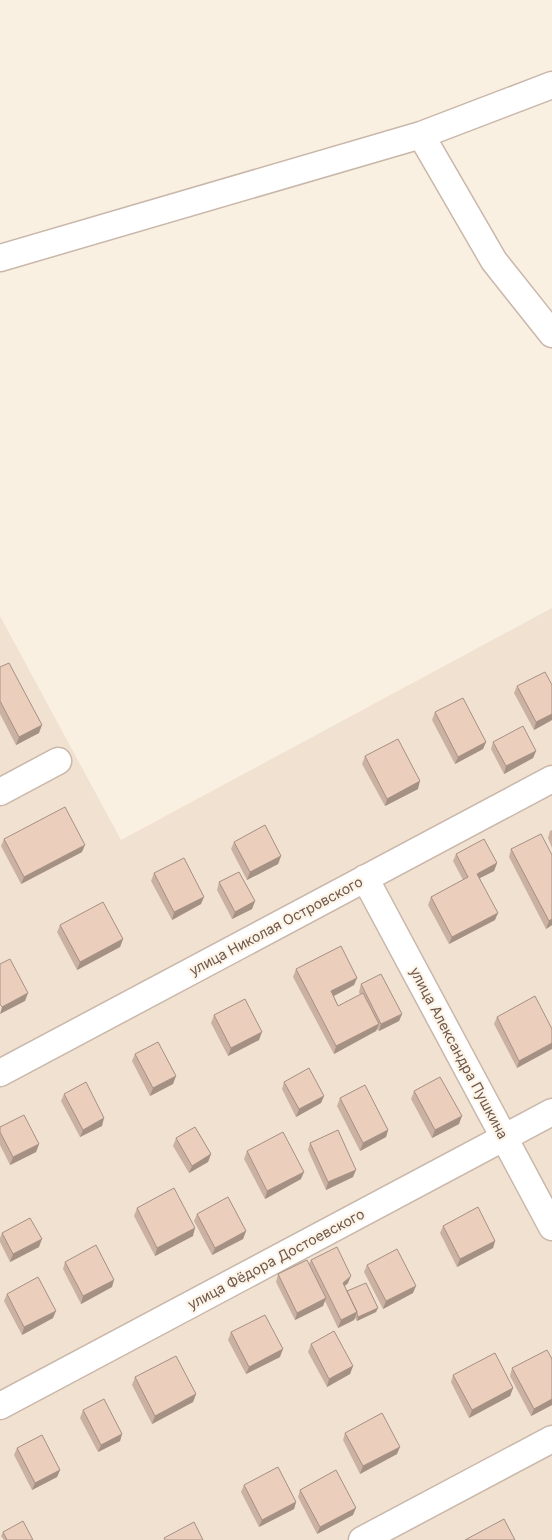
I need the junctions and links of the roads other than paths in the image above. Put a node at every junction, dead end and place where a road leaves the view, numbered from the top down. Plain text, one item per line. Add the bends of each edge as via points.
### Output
1 (552, 86) edge
2 (421, 135) junction
3 (0, 258) edge
4 (552, 334) edge
5 (58, 761) dead end
6 (552, 778) edge
7 (0, 792) edge
8 (365, 878) junction
9 (0, 1073) edge
10 (552, 1112) edge
11 (504, 1137) junction
12 (552, 1227) edge
13 (0, 1406) edge
14 (552, 1439) edge
15 (362, 1540) edge

1 - 2 street
2 - 3 street
2 - 4 street via 494,261
5 - 7 street
6 - 8 street, улица Николая Островского
8 - 9 street, улица Николая Островского
8 - 11 street, улица Александра Пушкина
10 - 11 street, улица Фёдора Достоевского
11 - 12 street, улица Александра Пушкина
11 - 13 street, улица Фёдора Достоевского
14 - 15 street

